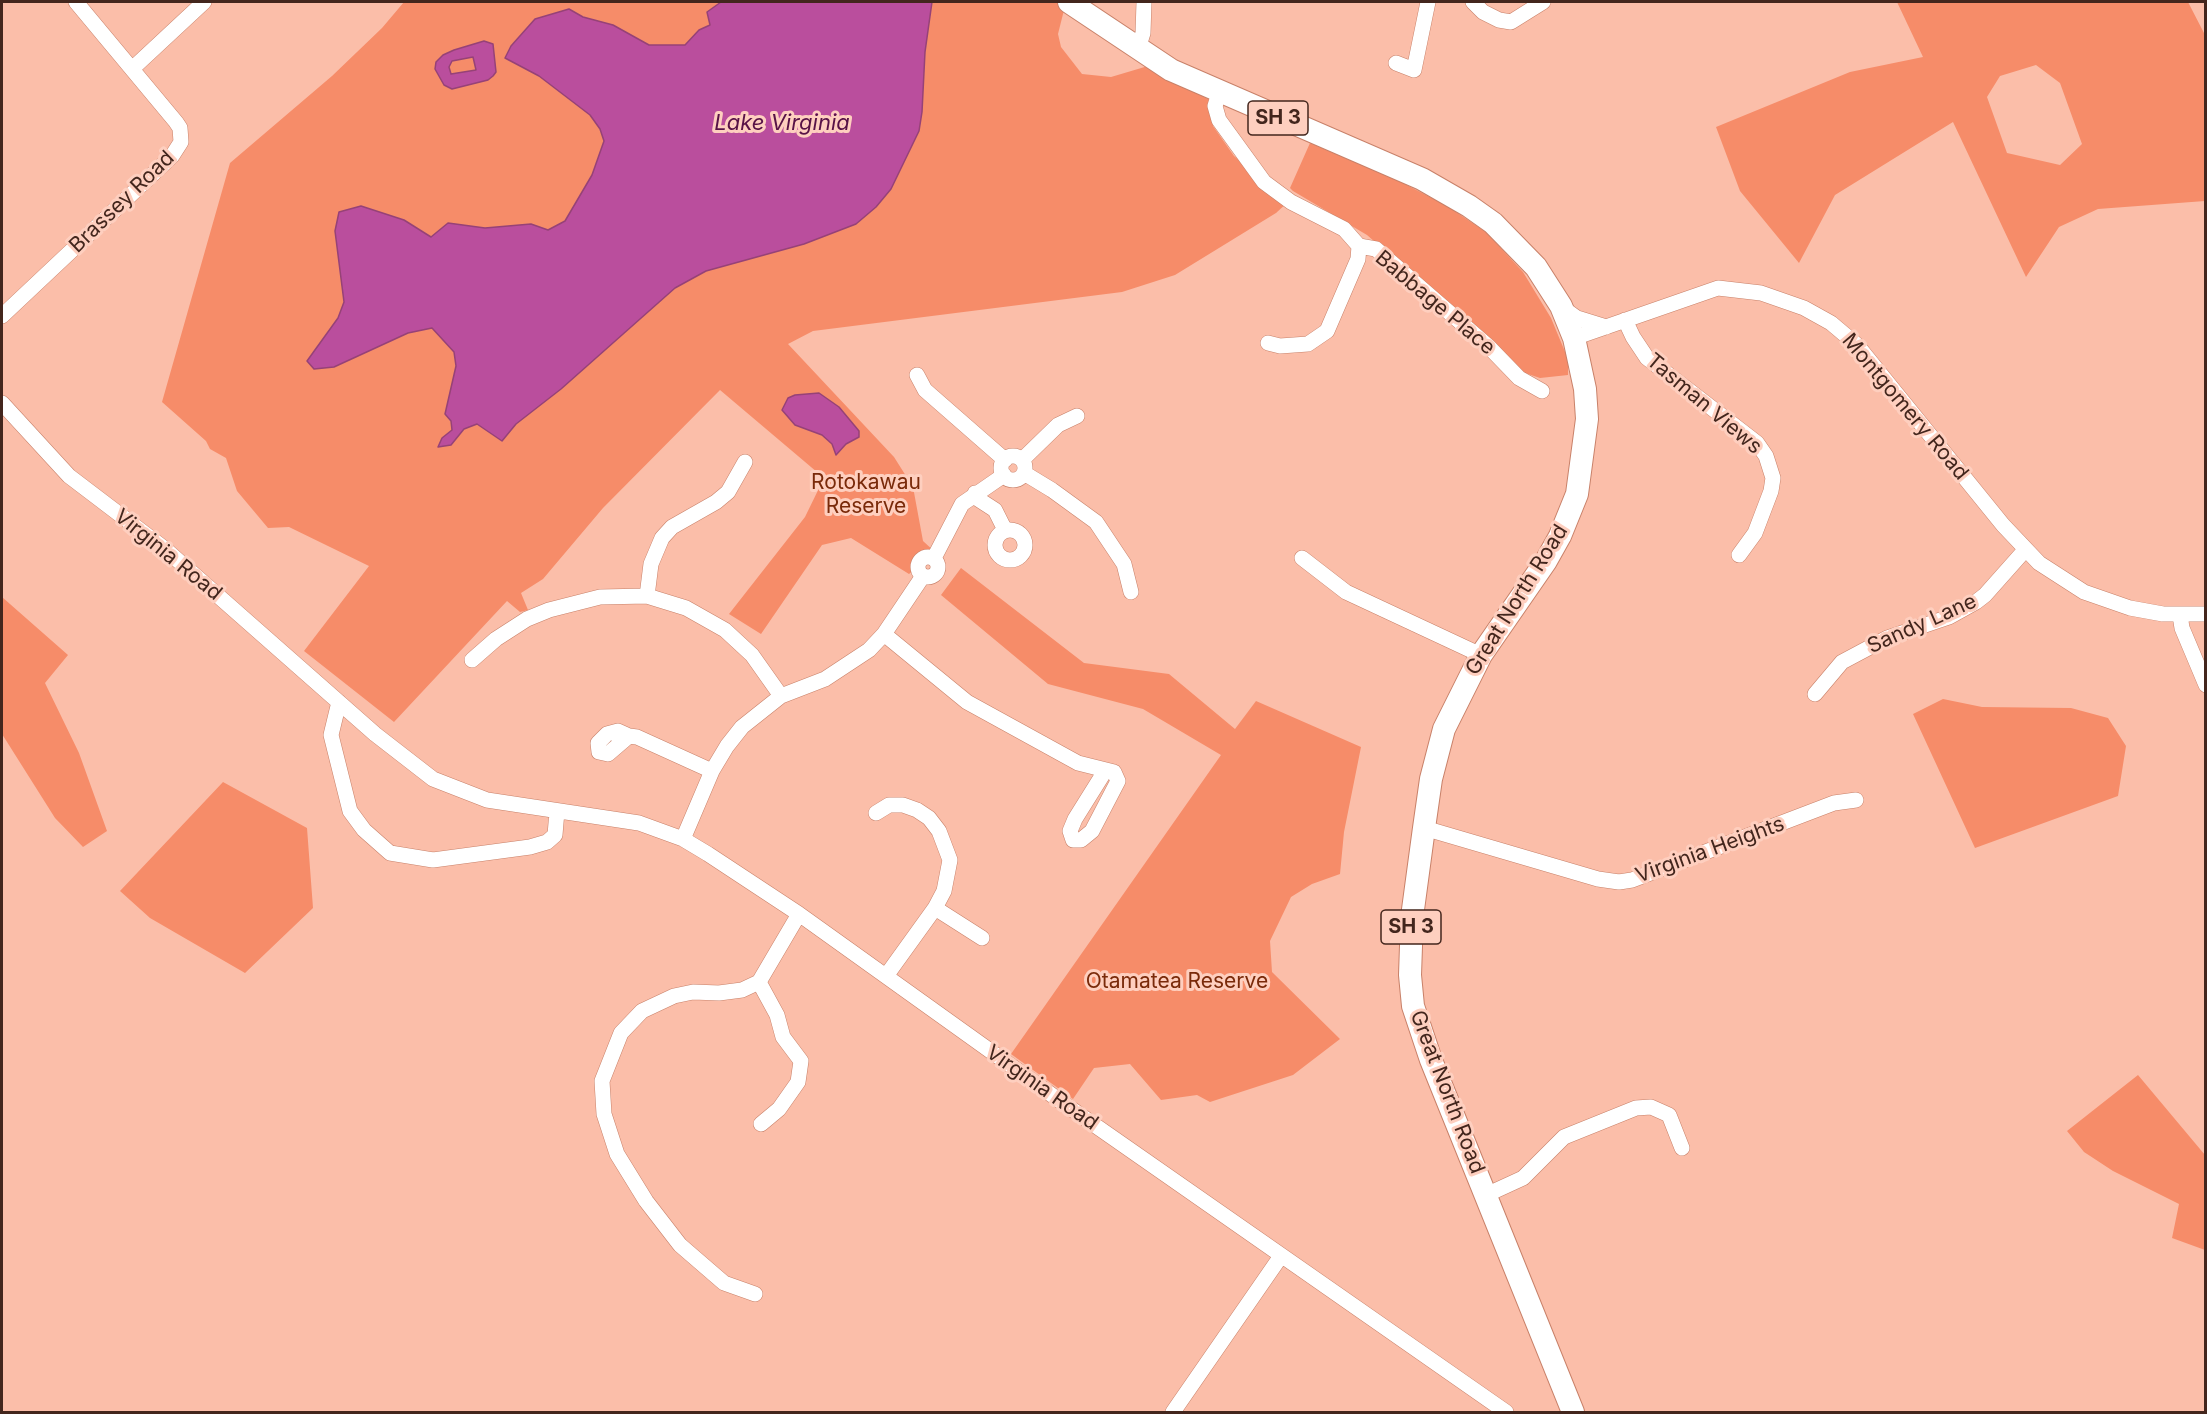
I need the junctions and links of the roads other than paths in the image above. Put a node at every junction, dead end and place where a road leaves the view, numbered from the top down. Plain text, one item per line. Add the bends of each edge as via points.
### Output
1 (76, 2) edge
2 (204, 2) edge
3 (1069, 2) edge
4 (1144, 2) edge
5 (1428, 2) edge
6 (1473, 2) edge
7 (1542, 2) edge
8 (1138, 49) junction
9 (1396, 63) dead end
10 (132, 69) junction
11 (1219, 93) junction
12 (1359, 246) junction
13 (1560, 306) junction
14 (2, 316) edge
15 (1625, 320) junction
16 (1606, 327) junction
17 (1574, 338) junction
18 (1268, 343) dead end
19 (916, 375) dead end
20 (1542, 390) dead end
21 (2, 403) edge
22 (1077, 416) dead end
23 (745, 462) dead end
24 (1023, 467) junction
25 (1004, 468) junction
26 (975, 493) junction
27 (1005, 530) dead end
28 (2025, 550) junction
29 (1739, 555) dead end
30 (1302, 558) dead end
31 (1131, 592) dead end
32 (647, 596) junction
33 (2205, 614) edge
34 (2180, 615) junction
35 (884, 634) junction
36 (1481, 655) junction
37 (472, 660) dead end
38 (2205, 685) edge
39 (1815, 694) dead end
40 (781, 696) junction
41 (339, 702) junction
42 (629, 736) dead end
43 (712, 771) junction
44 (1102, 776) junction
45 (1856, 800) dead end
46 (557, 811) junction
47 (876, 813) dead end
48 (1424, 828) junction
49 (682, 840) junction
50 (935, 908) junction
51 (799, 914) junction
52 (982, 938) dead end
53 (886, 976) junction
54 (759, 982) junction
55 (761, 1124) dead end
56 (1682, 1148) dead end
57 (1486, 1195) junction
58 (1281, 1256) junction
59 (755, 1294) dead end
60 (1173, 1413) edge
61 (1506, 1413) edge
62 (1573, 1413) edge

1 - 10 street, Brassey Road
2 - 10 street
3 - 8 highway, Great North Road / SH 3
4 - 8 street
5 - 9 street via 1414,70
6 - 7 street via 1498,20 1511,22
8 - 11 highway, Great North Road / SH 3
10 - 14 street, Brassey Road via 180,128 178,149
11 - 12 street, Babbage Place via 1215,106 1219,120 1264,182 1291,202 1344,229
11 - 13 highway, Great North Road / SH 3 via 1422,179 1469,206 1536,267
12 - 18 street via 1358,259 1328,331 1308,344
12 - 20 street, Babbage Place via 1376,249 1390,260 1519,378
13 - 16 street via 1577,318
13 - 17 highway, Great North Road / SH 3
15 - 16 street, Montgomery Road
15 - 28 street, Montgomery Road via 1718,288 1761,293 1817,314 1857,345
15 - 29 street, Tasman Views via 1647,358 1756,443 1766,456 1773,478 1771,491 1755,533
16 - 17 street, Montgomery Road
17 - 36 highway, Great North Road / SH 3 via 1587,419 1576,494 1546,561
19 - 25 street via 925,390
21 - 41 street, Virginia Road via 69,476 165,549
22 - 24 street via 1058,425
23 - 32 street via 728,492 672,527 662,538 651,564
24 - 25 street via 1014,456
24 - 25 street via 1016,479
24 - 31 street via 1096,522 1124,564
25 - 26 street
26 - 27 street via 995,510
26 - 35 street via 957,510 934,558 938,571 930,577 923,576
28 - 34 street, Montgomery Road via 2064,580 2107,601 2145,612
28 - 39 street, Sandy Lane via 1976,602 1949,617 1887,638 1842,662
30 - 36 street via 1346,592
32 - 37 street via 600,597 549,610 496,639
32 - 40 street via 686,608 725,630 752,655
33 - 34 street, Montgomery Road
34 - 38 street
35 - 40 street via 849,665
35 - 44 street via 967,702
36 - 48 highway, Great North Road / SH 3 via 1444,729
40 - 43 street via 742,727
41 - 46 street, Virginia Road via 433,779 487,800
41 - 46 street via 331,735 350,811 390,853 433,860 530,847 555,836
42 - 43 street
43 - 49 street
44 - 44 street via 1114,772 1118,781 1092,831 1082,840 1073,840 1070,831 1075,819
45 - 48 street, Virginia Heights via 1834,803 1619,882
46 - 49 street, Virginia Road via 639,823
47 - 50 street via 889,805 903,805 928,818 939,831 950,860 944,891
48 - 57 highway, Great North Road / SH 3 via 1410,947 1413,1006
49 - 51 street, Virginia Road
50 - 52 street
50 - 53 street
51 - 53 street, Virginia Road
51 - 54 street
53 - 58 street, Virginia Road
54 - 55 street via 777,1015 783,1037 801,1061 798,1082 779,1109
54 - 59 street via 742,990 674,996 642,1011 621,1033 602,1081 604,1114 617,1154 646,1201 680,1245 724,1283
56 - 57 street via 1669,1115 1651,1107 1636,1108 1564,1137 1523,1178
57 - 62 highway, Great North Road / SH 3
58 - 60 street
58 - 61 street, Virginia Road

